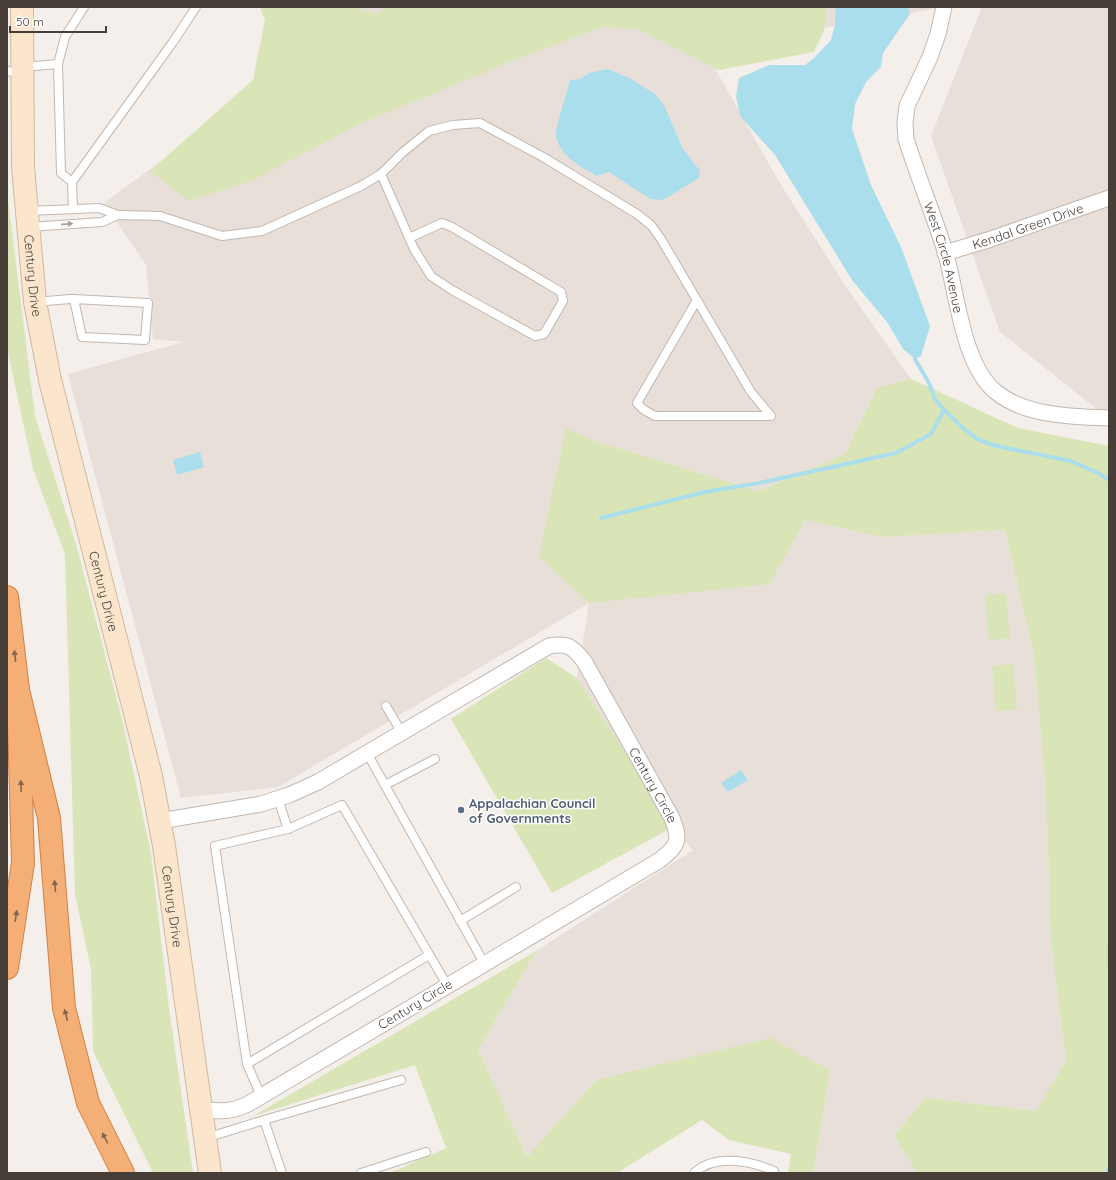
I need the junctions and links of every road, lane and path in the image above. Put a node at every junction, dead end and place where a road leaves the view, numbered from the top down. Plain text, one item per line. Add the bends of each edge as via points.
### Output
1 (22, 7) edge
2 (84, 7) edge
3 (196, 7) edge
4 (944, 7) edge
5 (58, 64) junction
6 (17, 70) edge
7 (381, 174) junction
8 (72, 182) junction
9 (1109, 198) edge
10 (73, 209) junction
11 (118, 215) junction
12 (28, 219) junction
13 (409, 238) junction
14 (945, 253) junction
15 (74, 299) junction
16 (697, 300) junction
17 (35, 302) junction
18 (1109, 418) edge
19 (7, 597) edge
20 (18, 690) junction
21 (386, 706) dead end
22 (402, 732) junction
23 (367, 753) junction
24 (435, 759) dead end
25 (385, 786) junction
26 (278, 799) junction
27 (160, 821) junction
28 (288, 829) junction
29 (516, 887) dead end
30 (460, 921) junction
31 (429, 955) junction
32 (484, 963) junction
33 (7, 968) edge
34 (447, 985) junction
35 (246, 1064) junction
36 (401, 1080) dead end
37 (261, 1096) junction
38 (201, 1109) junction
39 (264, 1120) junction
40 (205, 1138) junction
41 (426, 1152) dead end
42 (366, 1172) edge
43 (123, 1173) edge
44 (210, 1173) edge
45 (282, 1173) edge
46 (694, 1173) edge
47 (774, 1173) edge

1 - 6 street, Century Drive
2 - 5 lane via 65,37
3 - 8 lane
4 - 14 street, West Circle Avenue via 930,57 907,106 905,123 906,139
5 - 6 lane
5 - 8 lane via 61,173
6 - 12 street, Century Drive
7 - 11 lane via 361,186 262,231 222,236 160,216
7 - 13 lane
7 - 16 lane via 429,132 453,125 480,123 543,157 651,225
8 - 10 lane
9 - 14 street, Kendal Green Drive
10 - 11 lane via 99,208
10 - 12 lane
12 -> 11 lane via 102,222
12 - 17 street, Century Drive
13 - 13 lane via 432,276 452,290 535,336 544,334 564,301 561,292 452,227 442,223
14 - 18 street, West Circle Avenue via 969,347 987,384 1007,400 1041,411 1069,416
15 - 15 lane via 148,303 146,340 82,337
15 - 17 lane
16 - 16 lane via 751,392 771,416 655,416 644,410 638,402
17 - 27 street, Century Drive via 50,380 151,776
20 -> 19 highway
33 -> 20 highway via 24,863
43 -> 20 highway via 88,1103 64,1008 49,818
21 - 22 lane
22 - 23 street, Century Circle
22 - 32 street, Century Circle via 549,646 568,645 584,661 678,832 678,842 660,860
23 - 25 lane
23 - 26 street, Century Circle via 318,782
24 - 25 lane
25 - 30 lane
26 - 27 street, Century Circle
26 - 28 lane
27 - 38 street, Century Drive
28 - 31 lane via 342,805
28 - 35 lane via 215,846
29 - 30 lane
30 - 32 lane
31 - 34 lane
31 - 35 lane
32 - 34 street, Century Circle
34 - 37 street, Century Circle
35 - 37 lane
36 - 39 lane
37 - 38 street, Century Circle via 236,1110 226,1112
38 - 40 street, Century Drive
39 - 40 lane
39 - 45 lane
40 - 44 street, Century Drive
41 - 42 lane
46 - 47 lane via 720,1160 761,1165

